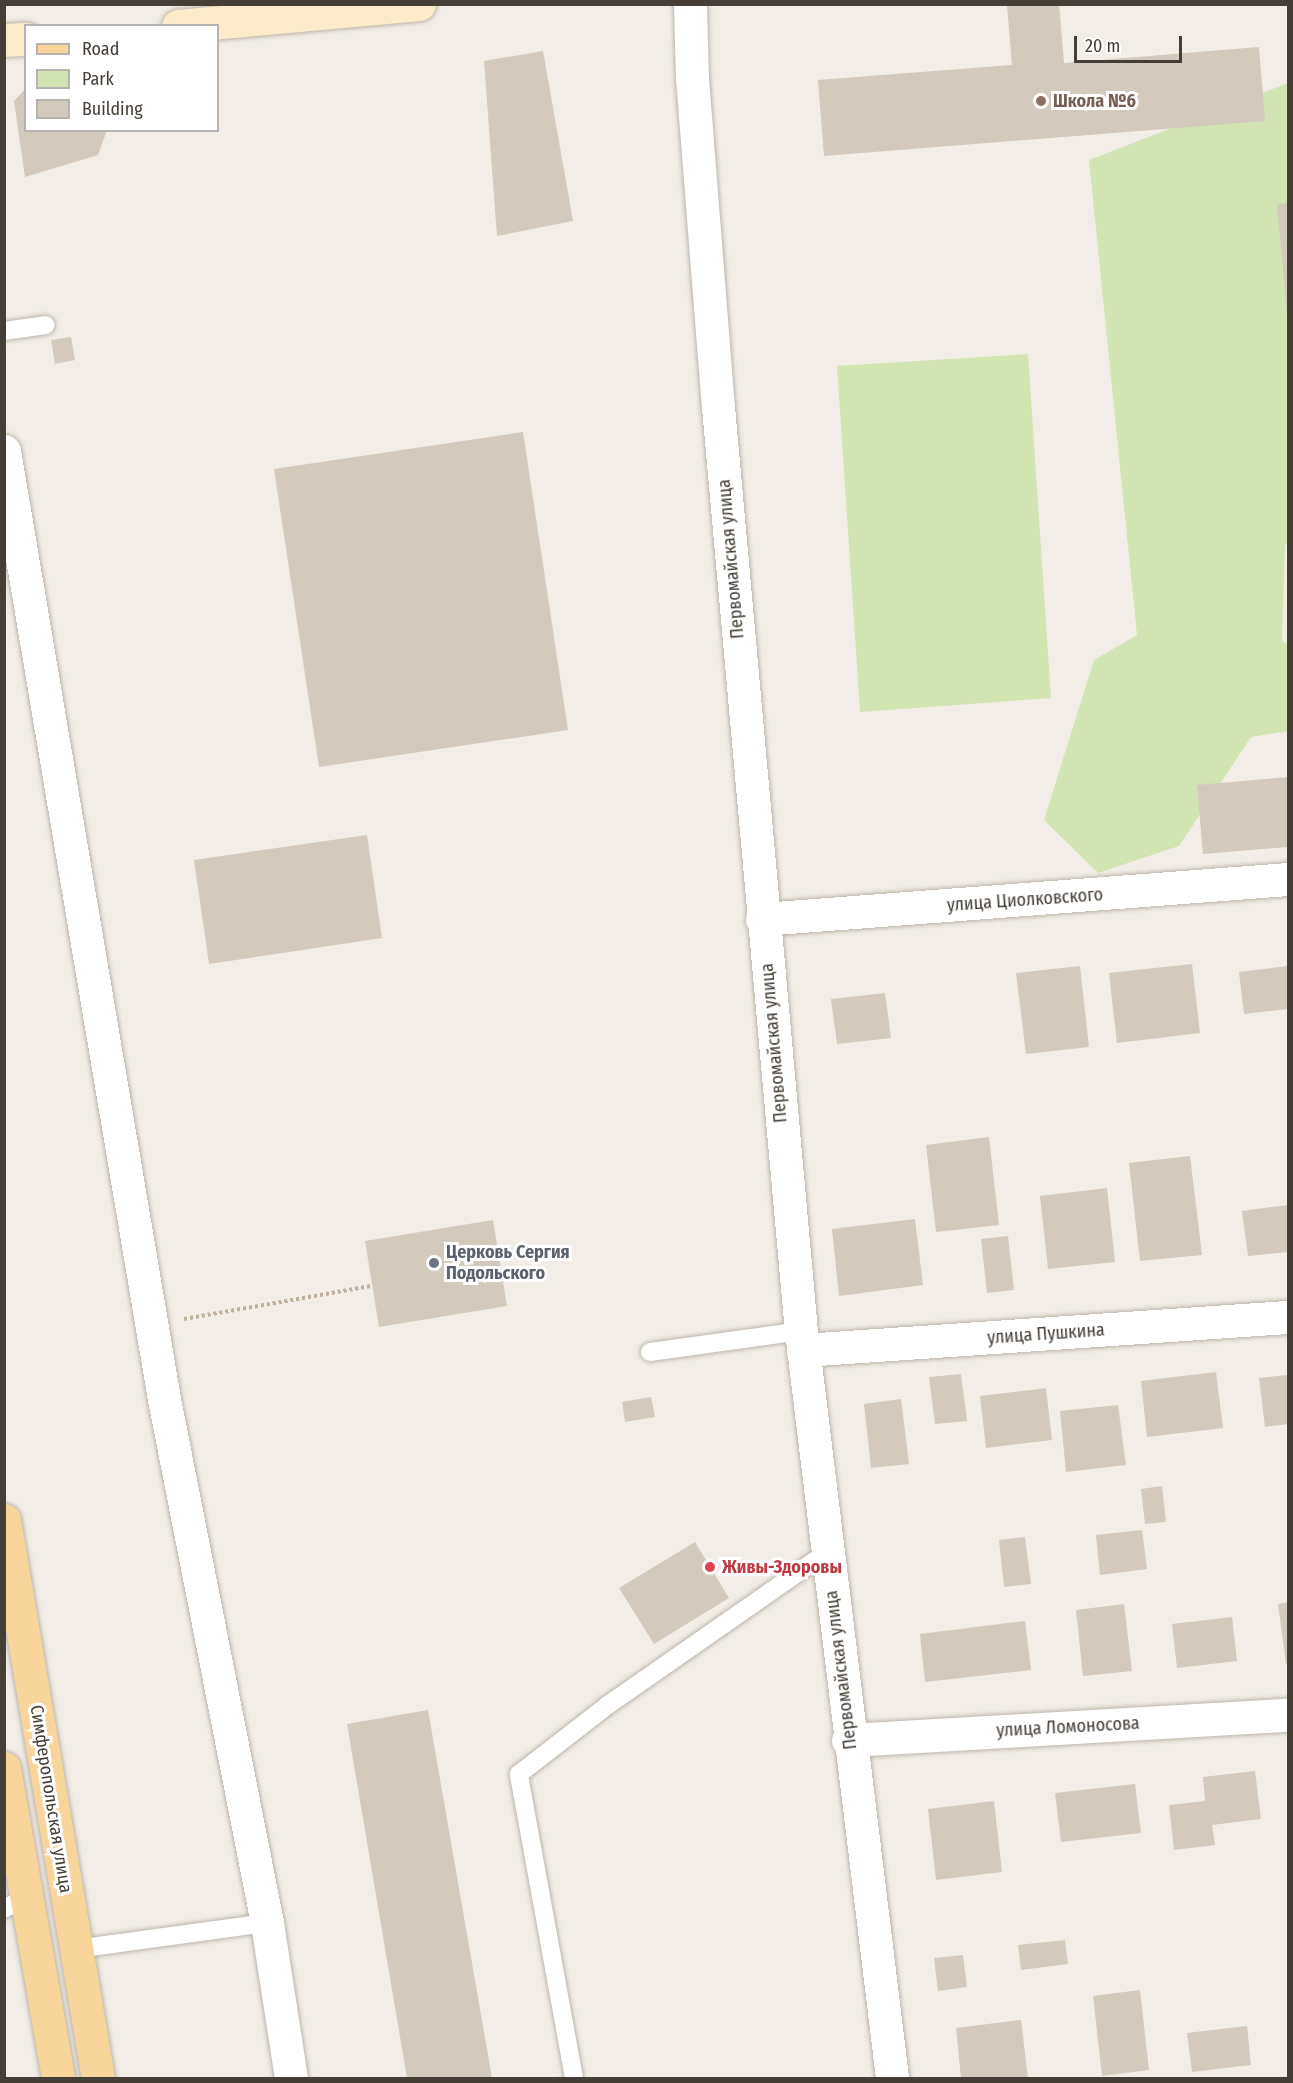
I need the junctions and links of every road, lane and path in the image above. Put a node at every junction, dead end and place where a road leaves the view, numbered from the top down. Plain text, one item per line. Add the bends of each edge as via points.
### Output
1 (419, 4) edge
2 (690, 4) edge
3 (200, 24) edge
4 (24, 39) edge
5 (4, 40) edge
6 (46, 325) dead end
7 (4, 331) edge
8 (4, 451) edge
9 (1288, 879) edge
10 (762, 919) junction
11 (372, 1286) dead end
12 (1288, 1317) edge
13 (152, 1325) junction
14 (802, 1341) junction
15 (650, 1352) dead end
16 (4, 1520) edge
17 (827, 1552) junction
18 (1288, 1715) edge
19 (848, 1740) junction
20 (4, 1768) edge
21 (16, 1903) edge
22 (267, 1923) junction
23 (76, 1948) junction
24 (58, 2079) edge
25 (98, 2079) edge
26 (291, 2079) edge
27 (574, 2079) edge
28 (892, 2079) edge

1 - 3 street
2 - 10 street, Первомайская улица via 693,89
4 - 5 street
6 - 7 lane
8 - 13 street
9 - 10 street, улица Циолковского
10 - 14 street, Первомайская улица
11 - 13 path
12 - 14 street, улица Пушкина
13 - 22 street
14 - 15 lane
14 - 17 street, Первомайская улица
16 - 23 main road, Симферопольская улица
17 - 19 street, Первомайская улица
17 - 27 lane via 608,1705 519,1774
18 - 19 street, улица Ломоносова
19 - 28 street, Первомайская улица
20 - 21 main road
21 - 24 main road
22 - 23 lane
22 - 26 street
23 - 25 main road, Симферопольская улица

